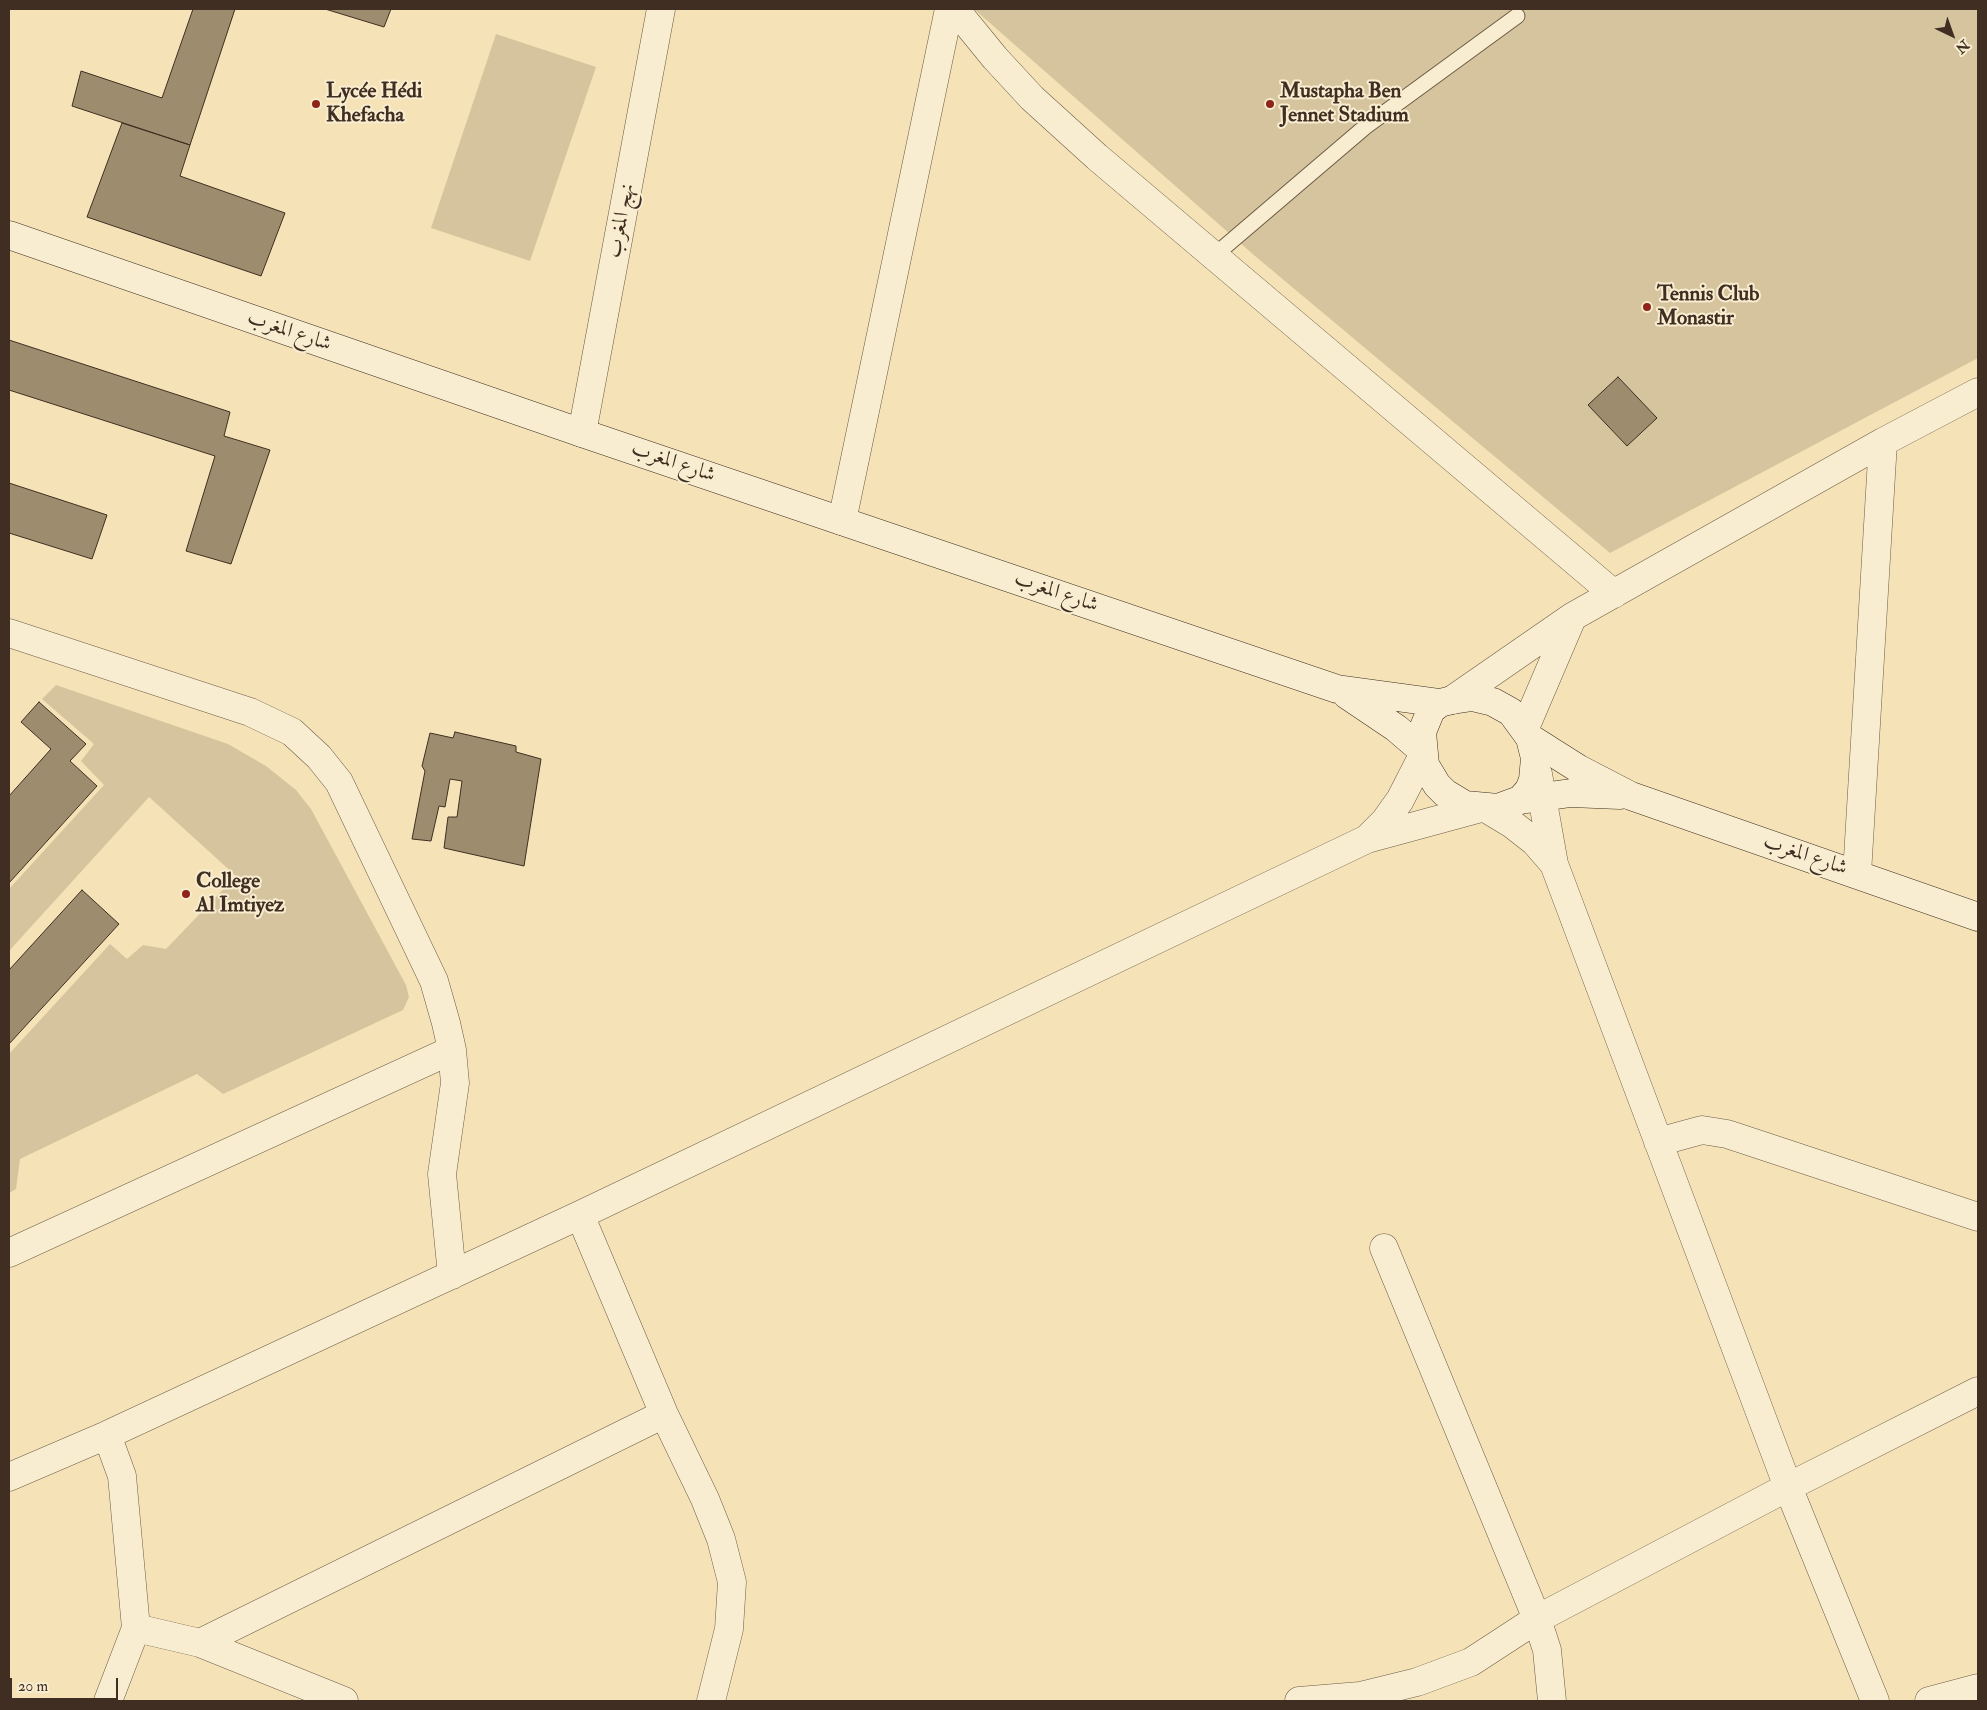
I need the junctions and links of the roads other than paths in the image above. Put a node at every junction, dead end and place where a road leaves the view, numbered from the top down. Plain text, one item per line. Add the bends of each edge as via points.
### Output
1 (661, 9) edge
2 (949, 9) edge
3 (955, 9) edge
4 (1517, 16) dead end
5 (9, 235) edge
6 (1215, 255) junction
7 (1978, 392) edge
8 (582, 433) junction
9 (1883, 442) junction
10 (842, 521) junction
11 (1614, 594) junction
12 (1572, 617) junction
13 (9, 633) edge
14 (1337, 689) junction
15 (1446, 702) junction
16 (1530, 742) junction
17 (1423, 753) junction
18 (1631, 796) junction
19 (1531, 798) junction
20 (1484, 808) junction
21 (1367, 839) junction
22 (1554, 864) junction
23 (1857, 874) junction
24 (1978, 917) edge
25 (452, 1050) junction
26 (1658, 1142) junction
27 (580, 1215) junction
28 (1978, 1217) edge
29 (1384, 1248) dead end
30 (9, 1254) edge
31 (452, 1275) junction
32 (1978, 1391) edge
33 (664, 1414) junction
34 (106, 1434) junction
35 (9, 1477) edge
36 (1788, 1487) junction
37 (1537, 1619) junction
38 (136, 1628) junction
39 (200, 1643) junction
40 (1978, 1688) edge
41 (108, 1701) edge
42 (344, 1701) edge
43 (711, 1701) edge
44 (1299, 1701) edge
45 (1552, 1701) edge
46 (1874, 1701) edge
47 (1929, 1701) edge

1 - 8 street, نهج المغرب
2 - 10 street
3 - 6 street via 994,58 1032,98
4 - 6 lane via 1365,127
5 - 8 street, شارع المغرب
6 - 11 street
7 - 9 street
8 - 10 street, شارع المغرب
9 - 11 street
9 - 23 street
10 - 14 street, شارع المغرب
11 - 12 street
12 - 15 street
12 - 16 street
13 - 25 street via 250,712 292,732 319,757 339,782 434,981
14 - 15 street, شارع المغرب
14 - 17 street, شارع المغرب via 1367,708
15 - 16 street, شارع المغرب via 1472,697 1492,702 1511,712
15 - 17 street, شارع المغرب via 1431,710 1425,721
16 - 18 street, شارع المغرب
16 - 19 street
17 - 20 street, شارع المغرب via 1431,776 1445,793 1465,805
17 - 21 street via 1400,800
18 - 19 street, شارع المغرب via 1571,793
18 - 23 street, شارع المغرب
19 - 20 street, شارع المغرب
19 - 22 street
20 - 21 street
20 - 22 street via 1527,836
21 - 27 street
22 - 26 street
23 - 24 street, شارع المغرب
25 - 30 street
25 - 31 street via 455,1082 442,1174
26 - 28 street via 1702,1130 1727,1134
26 - 36 street
27 - 31 street
27 - 33 street
29 - 37 street
31 - 34 street
32 - 36 street
33 - 39 street
33 - 43 street via 705,1499 721,1539 732,1582 729,1629
34 - 35 street
34 - 38 street via 122,1476
36 - 37 street
36 - 46 street
37 - 44 street via 1471,1662 1417,1682 1360,1696
37 - 45 street via 1547,1650
38 - 39 street
38 - 41 street
39 - 42 street
40 - 47 street

